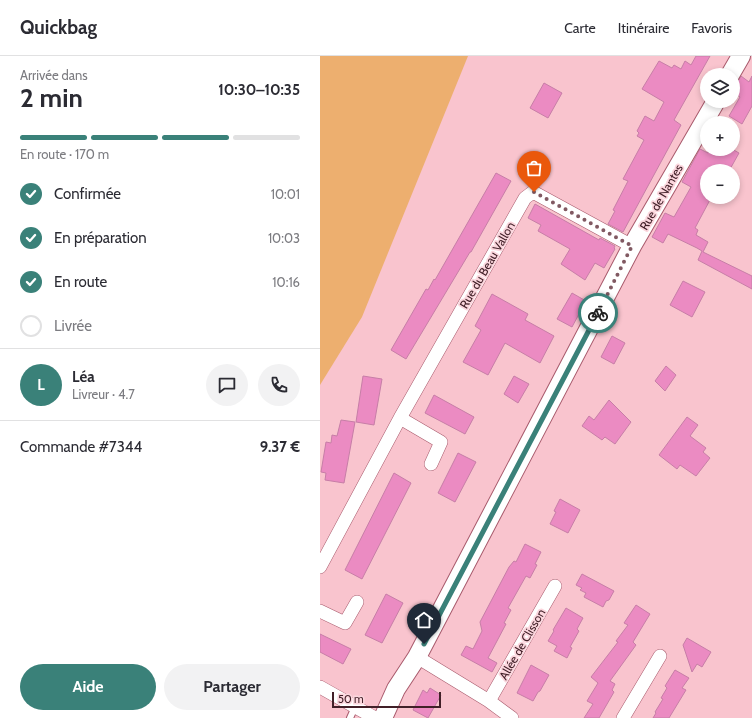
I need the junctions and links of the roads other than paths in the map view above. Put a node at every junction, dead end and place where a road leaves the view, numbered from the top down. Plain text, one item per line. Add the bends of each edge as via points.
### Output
1 (741, 56) edge
2 (734, 68) edge
3 (712, 108) edge
4 (632, 246) junction
5 (400, 418) junction
6 (430, 464) dead end
7 (320, 567) edge
8 (555, 586) dead end
9 (357, 602) dead end
10 (320, 611) edge
11 (660, 656) dead end
12 (417, 657) junction
13 (320, 687) edge
14 (489, 701) junction
15 (353, 713) edge
16 (375, 718) edge
17 (383, 718) edge
18 (512, 718) edge
19 (623, 718) edge

1 - 2 main road
3 - 4 main road, Rue de Nantes
4 - 5 street, Rue du Beau Vallon via 534,192 525,198
4 - 12 main road, Rue de Nantes
5 - 6 street via 441,442
5 - 7 street, Rue du Beau Vallon
8 - 14 street, Allée de Clisson
9 - 10 street via 345,623
11 - 19 street
12 - 14 street
12 - 17 main road, Rue de Nantes via 396,689
13 - 15 street
14 - 18 street
15 - 16 street

